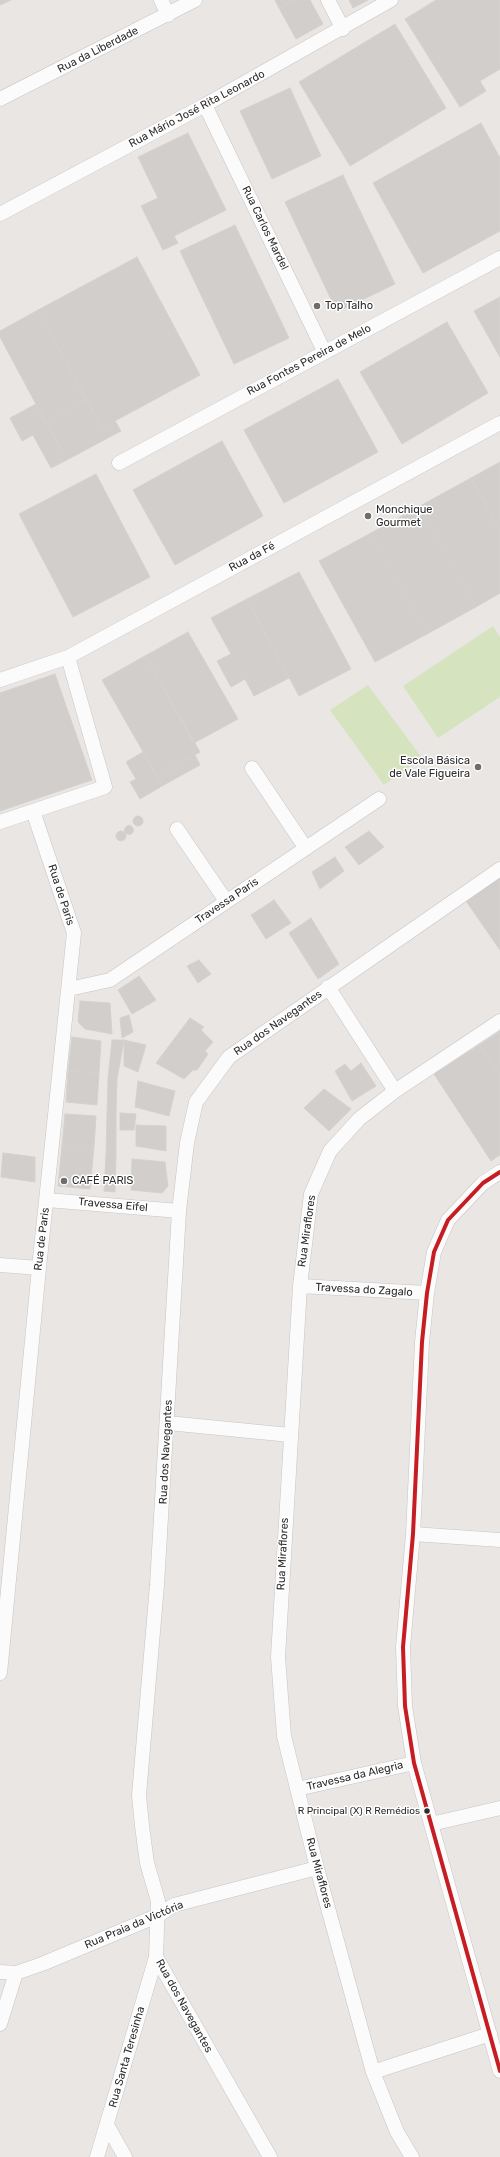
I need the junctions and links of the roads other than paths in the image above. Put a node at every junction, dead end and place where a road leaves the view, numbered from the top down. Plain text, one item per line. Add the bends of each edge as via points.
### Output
1 (161, 0) edge
2 (195, 0) edge
3 (328, 0) edge
4 (392, 0) edge
5 (168, 15) junction
6 (343, 29) junction
7 (0, 99) edge
8 (205, 105) junction
9 (0, 214) edge
10 (500, 258) edge
11 (324, 351) junction
12 (500, 423) edge
13 (119, 463) dead end
14 (68, 657) junction
15 (0, 680) edge
16 (252, 768) dead end
17 (379, 799) dead end
18 (33, 811) junction
19 (0, 822) edge
20 (177, 829) dead end
21 (305, 847) junction
22 (500, 869) edge
23 (226, 901) junction
24 (328, 987) junction
25 (69, 989) junction
26 (500, 1021) edge
27 (395, 1091) junction
28 (500, 1172) edge
29 (47, 1200) junction
30 (179, 1211) junction
31 (0, 1265) edge
32 (38, 1268) junction
33 (300, 1286) junction
34 (427, 1293) junction
35 (168, 1423) junction
36 (290, 1435) junction
37 (413, 1534) junction
38 (500, 1540) edge
39 (0, 1672) edge
40 (414, 1763) junction
41 (297, 1789) junction
42 (500, 1808) edge
43 (431, 1824) junction
44 (317, 1868) junction
45 (156, 1916) junction
46 (156, 1958) junction
47 (0, 1972) edge
48 (16, 1974) junction
49 (0, 2024) edge
50 (490, 2034) junction
51 (373, 2072) junction
52 (500, 2072) edge
53 (108, 2125) junction
54 (97, 2157) edge
55 (126, 2157) edge
56 (270, 2157) edge
57 (412, 2157) edge

1 - 5 street
2 - 5 street, Rua da Liberdade
3 - 6 street
4 - 6 street, Rua Mário José Rita Leonardo
5 - 7 street, Rua da Liberdade
6 - 8 street, Rua Mário José Rita Leonardo
8 - 9 street, Rua Mário José Rita Leonardo
8 - 11 street, Rua Carlos Mardel
10 - 11 street, Rua Fontes Pereira de Melo
11 - 13 street, Rua Fontes Pereira de Melo
12 - 14 street, Rua da Fé
14 - 15 street, Rua da Fé
14 - 18 street via 106,787
16 - 21 street
17 - 21 street, Travessa Paris
18 - 19 street
18 - 25 street, Rua de Paris via 74,933
20 - 23 street
21 - 23 street, Travessa Paris
22 - 24 street, Rua dos Navegantes
23 - 25 street, Travessa Paris via 110,980
24 - 27 street
24 - 30 street, Rua dos Navegantes via 229,1057 196,1102 187,1143
25 - 29 street, Rua de Paris
26 - 27 street, Rua Miraflores
27 - 33 street, Rua Miraflores via 359,1119 330,1151 311,1194
28 - 34 street via 483,1183 448,1220 434,1252
29 - 30 street, Travessa Eifel
29 - 32 street, Rua de Paris
30 - 35 street, Rua dos Navegantes
31 - 32 street
32 - 39 street, Rua de Paris
33 - 34 street, Travessa do Zagalo
33 - 36 street, Rua Miraflores
34 - 37 street via 422,1342
35 - 36 street
35 - 45 street, Rua dos Navegantes via 139,1795 147,1864 158,1901
36 - 41 street, Rua Miraflores via 278,1657 284,1736
37 - 38 street
37 - 40 street via 403,1647 405,1706
40 - 41 street, Travessa da Alegria
40 - 43 street
41 - 44 street, Rua Miraflores
42 - 43 street
43 - 50 street
44 - 45 street, Rua Praia da Victória via 174,1905
44 - 51 street, Rua Miraflores
45 - 46 street, Rua dos Navegantes
45 - 48 street, Rua Praia da Victória
46 - 53 street, Rua Santa Teresinha
46 - 56 street, Rua dos Navegantes
47 - 48 street, Rua Praia da Victória
48 - 49 street
50 - 51 street
50 - 52 street
51 - 57 street, Rua Miraflores via 397,2132
53 - 54 street, Rua Santa Teresinha
53 - 55 street

